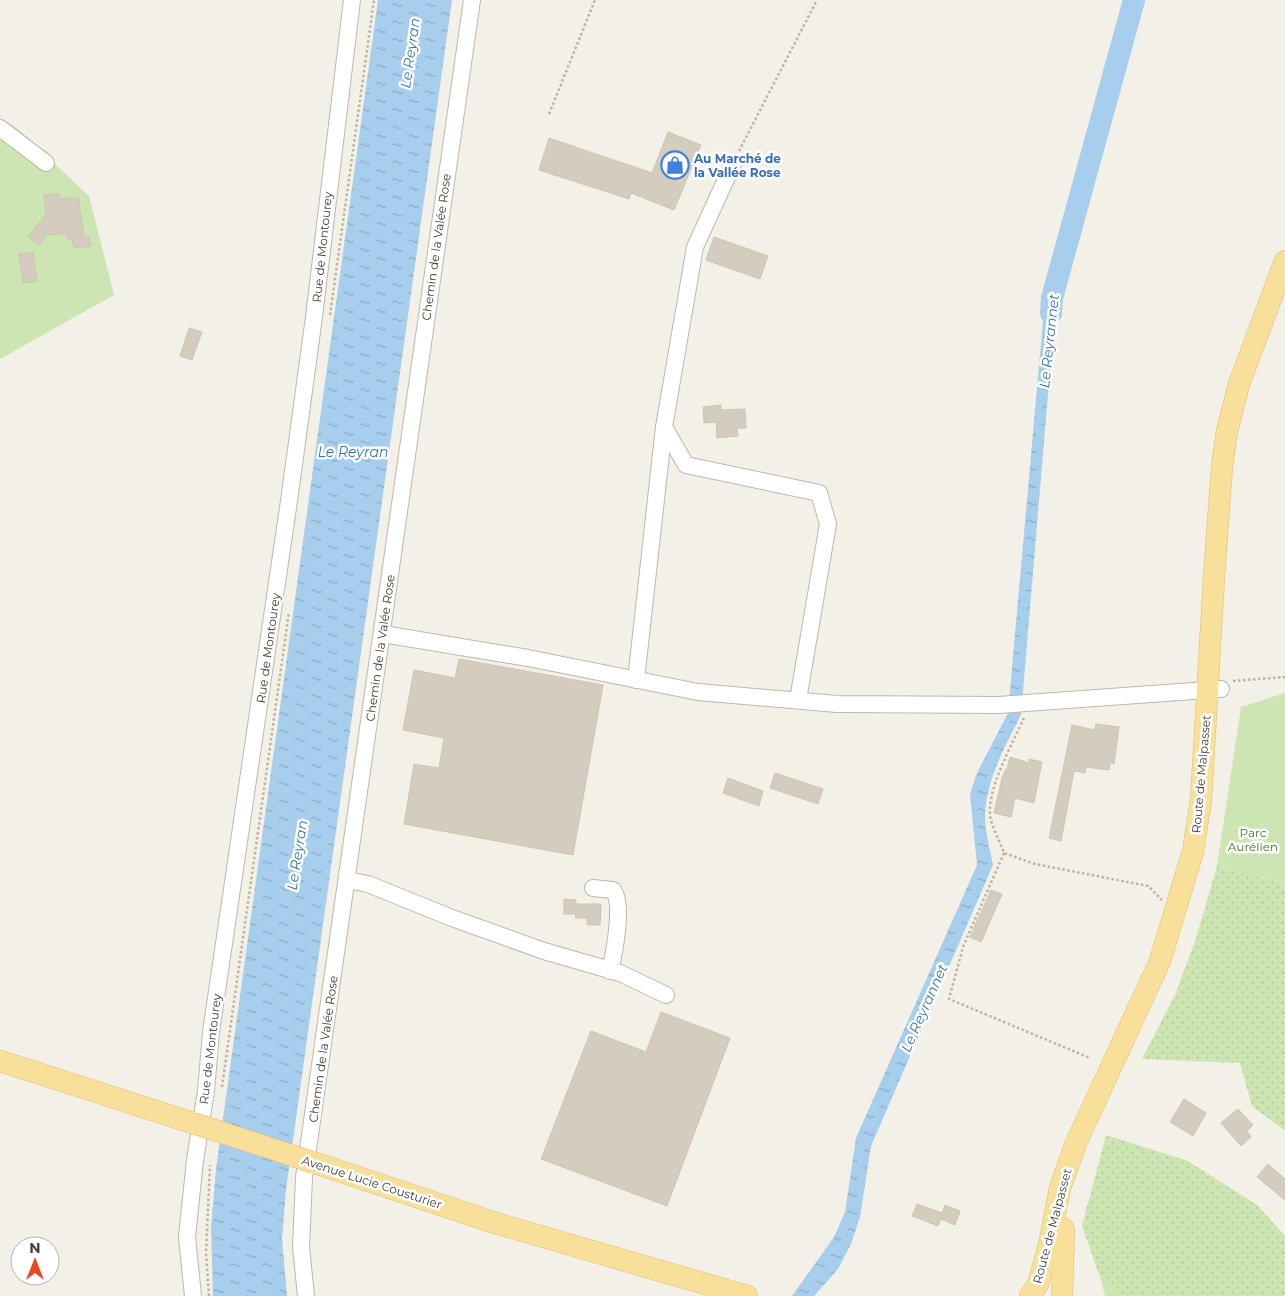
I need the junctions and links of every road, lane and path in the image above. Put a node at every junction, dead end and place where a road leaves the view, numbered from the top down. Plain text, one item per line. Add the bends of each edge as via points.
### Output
1 (352, 0) edge
2 (374, 0) edge
3 (472, 0) edge
4 (595, 0) edge
5 (817, 0) edge
6 (549, 114) dead end
7 (0, 128) edge
8 (46, 163) dead end
9 (733, 164) joint
10 (1285, 261) edge
11 (1285, 299) edge
12 (330, 316) dead end
13 (664, 427) junction
14 (289, 608) dead end
15 (383, 634) junction
16 (1285, 677) edge
17 (636, 680) junction
18 (1217, 686) junction
19 (798, 700) junction
20 (1031, 703) junction
21 (1213, 711) junction
22 (1004, 853) junction
23 (347, 880) junction
24 (593, 888) dead end
25 (1177, 907) junction
26 (610, 971) junction
27 (666, 995) dead end
28 (1090, 1058) dead end
29 (0, 1061) edge
30 (1115, 1071) junction
31 (222, 1089) dead end
32 (210, 1162) dead end
33 (192, 1296) edge
34 (209, 1296) edge
35 (306, 1296) edge
36 (747, 1296) edge
37 (1030, 1296) edge
38 (1062, 1296) edge

1 - 33 street, Rue de Montourey via 312,336 212,1022 187,1237
2 - 12 path
3 - 15 street, Chemin de la Valée Rose
4 - 6 path
5 - 9 path
7 - 8 street
9 - 13 street via 695,247
10 - 18 main road, Route de Malpasset via 1239,384 1227,430 1222,466
11 - 18 main road, Route de Malpasset via 1258,363 1240,431
13 - 17 street
13 - 19 street via 686,465 819,493 828,524
14 - 31 path
15 - 17 street
15 - 23 street, Chemin de la Valée Rose
16 - 18 path
17 - 19 street via 698,692
18 - 20 street
18 - 21 main road, Route de Malpasset
19 - 20 street via 846,704
20 - 22 path via 998,774 990,810
21 - 25 main road, Route de Malpasset via 1193,851
21 - 30 main road, Route de Malpasset via 1212,814 1202,871 1171,967
22 - 25 path via 1035,864 1148,886 1165,904
22 - 28 path via 963,947 950,999
23 - 26 street via 368,884 452,918
23 - 35 street, Chemin de la Valée Rose via 304,1177 301,1247
24 - 26 street via 612,890 617,898
25 - 30 main road, Route de Malpasset via 1160,961
26 - 27 street
29 - 36 main road, Avenue Lucie Cousturier, bridge via 492,1222
30 - 37 main road, Route de Malpasset via 1076,1143 1060,1188 1038,1284
30 - 38 main road, Route de Malpasset via 1072,1188 1064,1230
32 - 34 path via 206,1253

